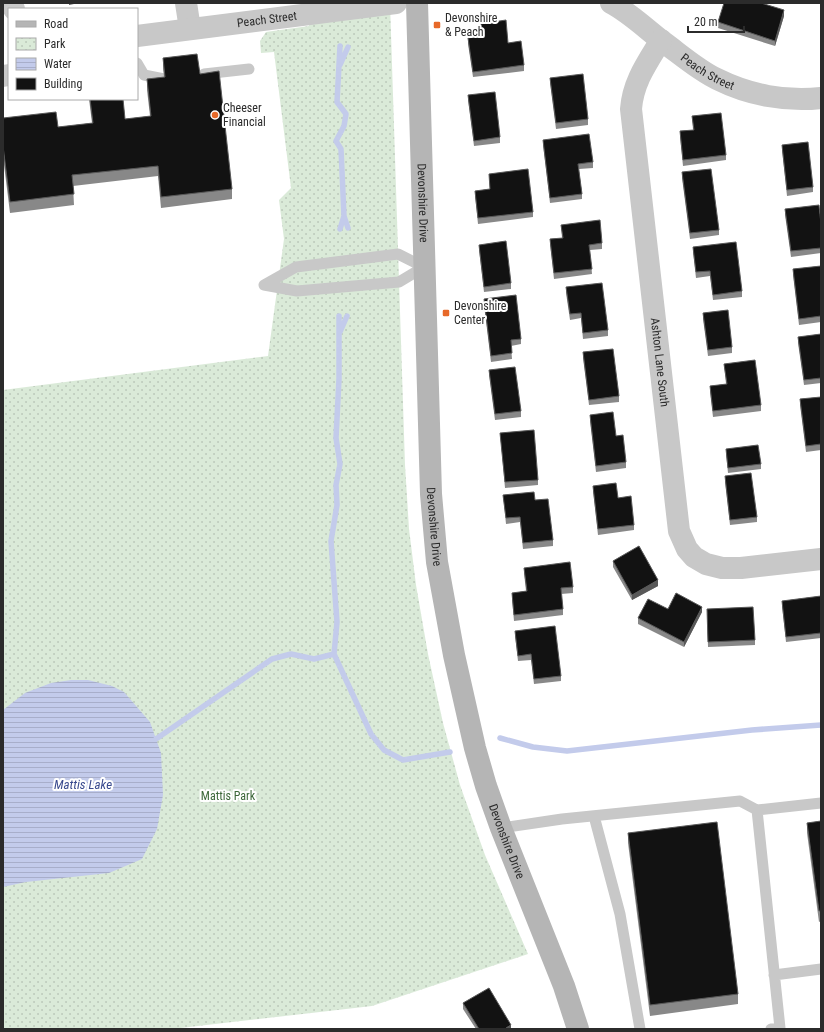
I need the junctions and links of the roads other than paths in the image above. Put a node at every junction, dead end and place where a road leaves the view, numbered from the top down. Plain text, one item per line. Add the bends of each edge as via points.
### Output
1 (186, 3) edge
2 (396, 3) edge
3 (417, 3) edge
4 (611, 3) edge
5 (190, 29) junction
6 (138, 36) edge
7 (661, 40) junction
8 (138, 65) edge
9 (249, 69) dead end
10 (198, 75) edge
11 (164, 79) edge
12 (821, 98) edge
13 (424, 267) junction
14 (821, 559) edge
15 (821, 803) edge
16 (757, 810) junction
17 (594, 816) junction
18 (501, 828) junction
19 (821, 970) edge
20 (774, 975) junction
21 (777, 1028) edge
22 (578, 1029) edge
23 (640, 1029) edge

1 - 5 street
2 - 5 street, Peach Street
3 - 13 street, Devonshire Drive
4 - 7 street, Peach Street
5 - 6 street, Peach Street
7 - 12 street, Peach Street via 717,79 734,86 781,98
7 - 14 street, Ashton Lane South via 636,82 631,109 679,530 687,549 694,557 706,564 722,568
8 - 11 lane via 144,75
9 - 10 lane
13 - 13 lane via 398,254 296,267 264,285 297,291 399,282
13 - 18 street, Devonshire Drive via 431,494 438,562 454,655 472,735
15 - 16 lane
16 - 17 lane via 740,801
16 - 20 lane
17 - 18 lane
17 - 23 lane via 620,914
18 - 22 street, Devonshire Drive via 564,986
19 - 20 lane
20 - 21 lane

